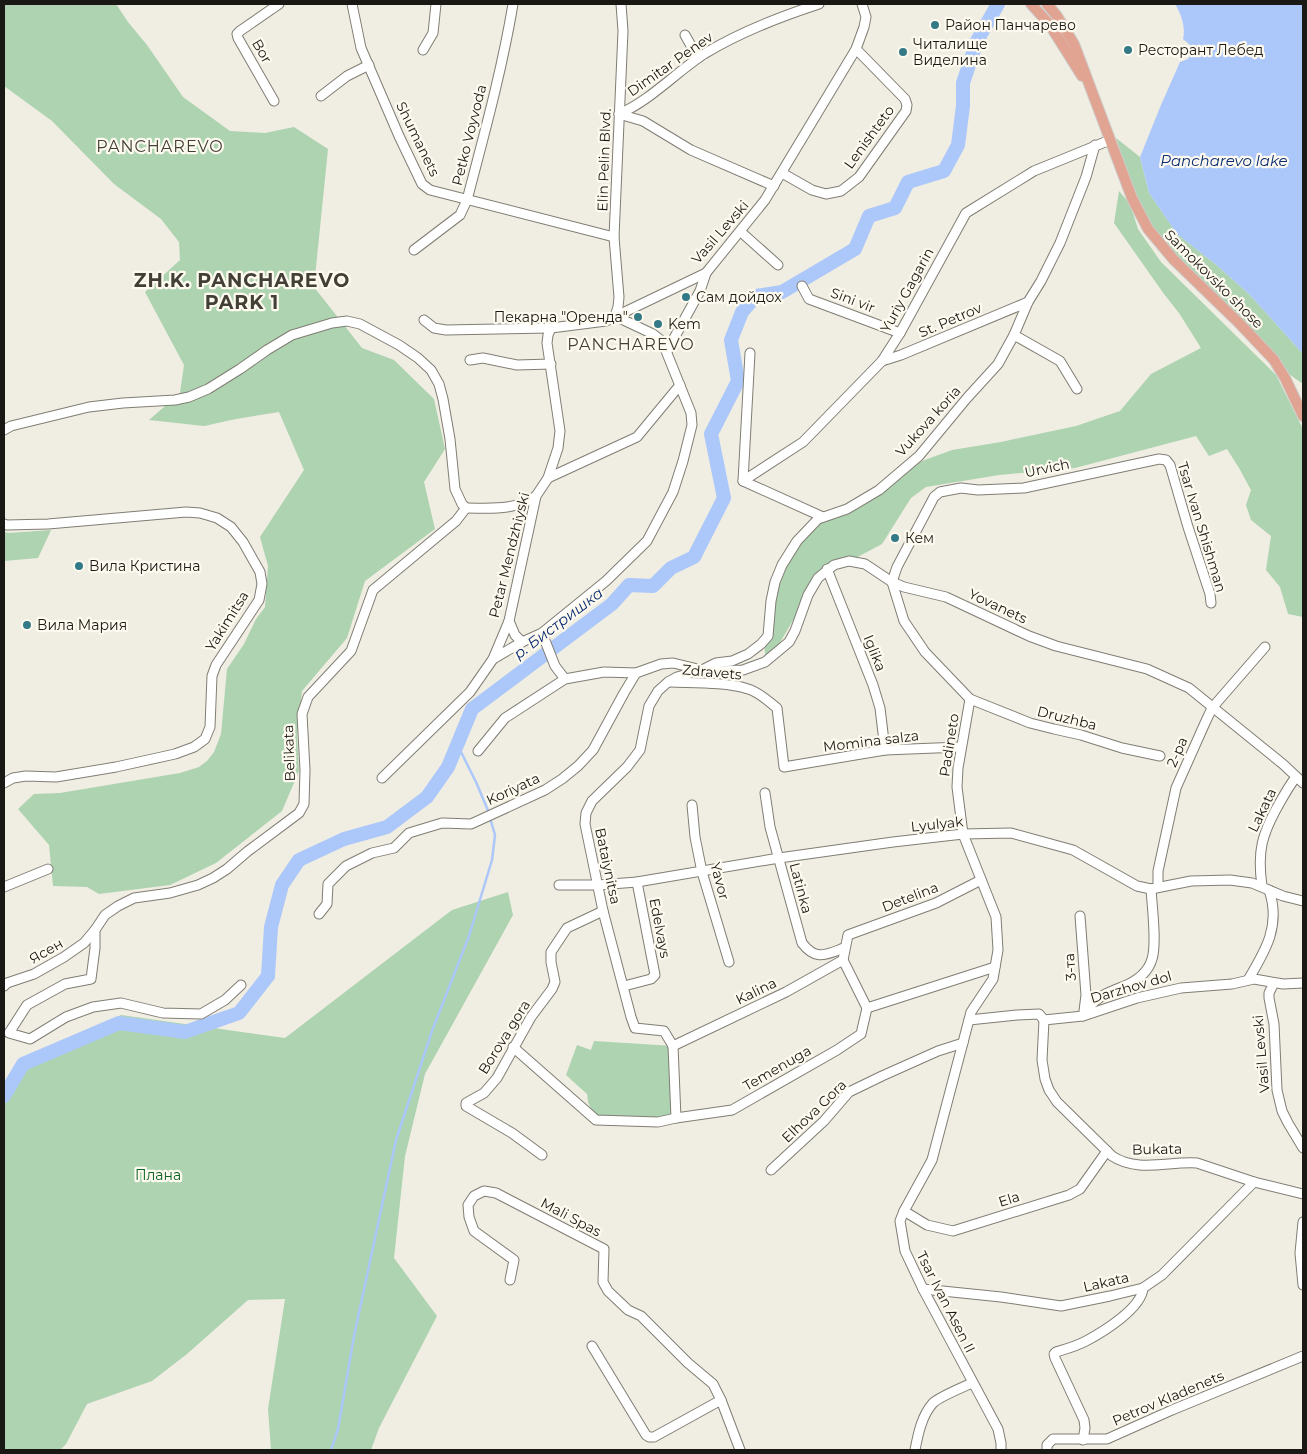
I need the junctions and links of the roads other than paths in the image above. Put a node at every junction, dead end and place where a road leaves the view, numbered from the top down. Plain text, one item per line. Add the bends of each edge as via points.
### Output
1 (279, 4) edge
2 (352, 4) edge
3 (436, 4) edge
4 (513, 4) edge
5 (621, 4) edge
6 (819, 4) edge
7 (862, 4) edge
8 (1031, 4) edge
9 (1047, 4) edge
10 (685, 35) dead end
11 (856, 49) junction
12 (423, 50) dead end
13 (698, 58) junction
14 (369, 65) junction
15 (322, 96) dead end
16 (1096, 99) junction
17 (274, 101) dead end
18 (619, 114) junction
19 (1110, 140) junction
20 (1095, 145) junction
21 (782, 173) junction
22 (774, 186) junction
23 (467, 200) junction
24 (741, 232) junction
25 (614, 237) junction
26 (414, 250) dead end
27 (778, 265) dead end
28 (706, 272) junction
29 (802, 286) dead end
30 (1028, 302) junction
31 (615, 316) junction
32 (424, 320) dead end
33 (551, 328) junction
34 (900, 333) junction
35 (1014, 335) junction
36 (667, 351) junction
37 (750, 353) dead end
38 (470, 360) dead end
39 (882, 361) junction
40 (550, 364) junction
41 (680, 385) junction
42 (1077, 389) dead end
43 (1303, 416) edge
44 (4, 430) edge
45 (1166, 460) joint
46 (548, 478) junction
47 (743, 481) junction
48 (536, 496) junction
49 (466, 508) junction
50 (823, 517) junction
51 (4, 524) edge
52 (827, 569) junction
53 (892, 582) junction
54 (1211, 604) dead end
55 (508, 621) junction
56 (542, 633) junction
57 (522, 642) junction
58 (1265, 647) dead end
59 (493, 660) junction
60 (702, 670) junction
61 (636, 672) junction
62 (565, 679) junction
63 (668, 682) junction
64 (970, 699) junction
65 (1212, 708) junction
66 (961, 747) junction
67 (885, 750) junction
68 (478, 751) dead end
69 (1160, 756) dead end
70 (784, 767) joint
71 (382, 778) dead end
72 (1300, 780) edge
73 (4, 783) edge
74 (765, 793) dead end
75 (692, 805) dead end
76 (963, 834) junction
77 (779, 858) junction
78 (48, 869) dead end
79 (702, 872) junction
80 (981, 880) junction
81 (637, 882) junction
82 (559, 885) dead end
83 (598, 885) junction
84 (4, 887) edge
85 (1154, 888) junction
86 (1265, 888) junction
87 (1303, 901) edge
88 (603, 911) junction
89 (320, 914) dead end
90 (1080, 916) dead end
91 (95, 930) junction
92 (844, 948) junction
93 (843, 960) junction
94 (728, 962) dead end
95 (995, 967) junction
96 (1248, 980) junction
97 (1274, 983) junction
98 (1303, 984) edge
99 (241, 985) dead end
100 (4, 986) edge
101 (624, 986) junction
102 (867, 1008) junction
103 (1083, 1016) junction
104 (969, 1020) junction
105 (1044, 1020) junction
106 (963, 1043) junction
107 (673, 1046) junction
108 (514, 1047) junction
109 (676, 1118) junction
110 (1303, 1148) edge
111 (1107, 1151) junction
112 (542, 1155) dead end
113 (771, 1170) dead end
114 (1254, 1182) junction
115 (1303, 1194) edge
116 (904, 1211) junction
117 (1303, 1222) edge
118 (510, 1280) dead end
119 (1303, 1286) edge
120 (1142, 1288) junction
121 (923, 1289) junction
122 (592, 1346) dead end
123 (1303, 1356) edge
124 (972, 1383) junction
125 (721, 1400) junction
126 (1083, 1440) junction
127 (740, 1450) edge
128 (915, 1450) edge
129 (1001, 1450) edge
130 (1047, 1450) edge

1 - 17 street, Bor via 238,34
2 - 14 street, Shumanets via 361,48
3 - 12 street via 433,34
4 - 23 street, Petko Voyvoda
5 - 18 street, Elin Pelin Blvd.
6 - 13 street, Dimitar Penev via 759,26
7 - 11 street, Vasil Levski via 866,16
8 - 16 main road, Samokovsko shose via 1050,25
9 - 16 main road, Samokovsko shose via 1074,44
10 - 13 street
11 - 21 street, Vasil Levski
11 - 21 street, Lenishteto via 905,99 906,111 859,177 841,191 826,194 812,190
13 - 18 street, Dimitar Penev via 635,107
14 - 15 street via 347,76
14 - 23 street, Shumanets via 422,184 430,190
16 - 19 main road, Samokovsko shose
18 - 22 street via 643,121 691,150
18 - 25 street, Elin Pelin Blvd.
19 - 20 street, Yuriy Gagarin
19 - 43 main road, Samokovsko shose via 1132,198 1148,229 1174,260 1274,360
20 - 30 street, Vukova koria via 1060,243
20 - 34 street, Yuriy Gagarin via 1034,171 966,213
21 - 22 street, Vasil Levski
22 - 24 street, Vasil Levski
23 - 25 street, Shumanets
23 - 26 street, Petko Voyvoda via 460,214
24 - 27 street
24 - 28 street, Vasil Levski
25 - 31 street, Elin Pelin Blvd. via 619,297
28 - 31 street, Vasil Levski
28 - 36 street via 700,290
29 - 34 street, Sini vir via 808,299
30 - 35 street, Vukova koria
30 - 39 street, St. Petrov
31 - 33 street, Vasil Levski via 606,321
31 - 36 street via 653,334
32 - 33 street, Vasil Levski via 434,328 446,330
33 - 40 street, Petar Mendzhiyski via 547,343
34 - 39 street, Yuriy Gagarin
35 - 42 street via 1060,361
35 - 50 street, Vukova koria via 998,364 919,456 879,490 847,509
36 - 41 street
37 - 47 street
38 - 40 street via 483,358 517,365
39 - 47 street, Yuriy Gagarin via 803,442
40 - 46 street, Petar Mendzhiyski via 560,431
41 - 46 street via 637,437
41 - 56 street via 692,425 673,492 661,517 647,541 628,560
44 - 49 street via 89,407 189,397 208,389 292,335 347,320 399,344 418,358 439,384 450,439 455,489
45 - 53 street, Urvich via 1024,488 960,488 940,492 934,497
45 - 54 street, Tsar Ivan Shishman
46 - 48 street, Petar Mendzhiyski
47 - 50 street
48 - 49 street via 524,504 501,508
48 - 55 street, Petar Mendzhiyski
49 - 91 street, Belikata via 456,521 373,590 351,651 308,697 302,714 304,804 299,813 212,878 170,893 134,898 105,915
50 - 60 street, Vukova koria via 797,541 774,582 768,636 748,654
51 - 73 street, Yakimitsa via 200,513 217,518 230,527 260,572 262,584 259,600 216,665 212,676 210,727 205,739 175,754 116,768 56,777 26,776
52 - 53 street, Yovanets via 849,561 865,564
52 - 60 street via 808,595 788,642 765,662 743,670
52 - 67 street, Iglika via 874,685
53 - 64 street, Padineto via 904,621 925,652
53 - 65 street, Yovanets via 946,597 1056,646 1147,669 1189,688
55 - 57 street
55 - 59 street, Petar Mendzhiyski
56 - 57 street
56 - 62 street
57 - 59 street
58 - 65 street, 2-ра
59 - 71 street, Petar Mendzhiyski via 470,692
60 - 61 street via 673,663
60 - 63 street, Bataiynitsa
61 - 62 street via 604,672
61 - 89 street, Koriyata via 594,750 562,779 471,824 442,823 409,833 394,848 372,853 346,866 328,884 327,904
62 - 68 street via 505,718
63 - 70 street, Zdravets via 736,686 760,694 777,708
63 - 83 street, Bataiynitsa via 649,706 640,750 627,768 592,801 586,813
64 - 66 street, Padineto
64 - 69 street, Druzhba via 1030,723
65 - 72 street, Yovanets
65 - 85 street, 2-ра via 1176,788
66 - 67 street, Momina salza
66 - 76 street, Padineto via 956,787
67 - 70 street, Momina salza
72 - 86 street, Lakata via 1291,784 1264,836 1260,854
74 - 77 street, Latinka
75 - 79 street, Yavor
76 - 77 street, Lyulyak
76 - 80 street, Padineto
76 - 85 street, Lyulyak via 1011,833 1073,850 1138,886
77 - 79 street, Lyulyak
77 - 92 street, Latinka via 802,943 809,952 818,956
78 - 84 street
79 - 81 street, Lyulyak
79 - 94 street, Yavor
80 - 92 street, Detelina via 936,903 848,935
80 - 95 street, Padineto via 996,917 998,950
81 - 83 street, Lyulyak
81 - 101 street, Edelvays via 655,975
82 - 83 street, Lyulyak
83 - 88 street, Bataiynitsa
85 - 86 street via 1217,879
85 - 103 street, 2-ра via 1154,946 1149,966 1134,982 1096,999
86 - 87 street
86 - 96 street, Lakata via 1274,915 1272,930
88 - 101 street, Bataiynitsa
88 - 108 street, Borova gora via 567,928 551,952 555,982
90 - 103 street, 3-та via 1086,995
91 - 99 street via 91,979 65,984 27,1005 9,1033 30,1039 93,1007 121,1003 163,1013 201,1014 225,1000
91 - 100 street, Ясен via 84,943 64,957
92 - 93 street
93 - 102 street
93 - 107 street, Kalina via 786,992
95 - 102 street
95 - 104 street, Padineto via 993,979
96 - 97 street, Darzhov dol
96 - 103 street, Darzhov dol via 1169,990
97 - 98 street, Darzhov dol
97 - 110 street, Vasil Levski via 1269,998 1274,1024 1277,1090 1282,1111
101 - 107 street, Bataiynitsa via 635,1028 664,1031
102 - 109 street, Temenuga via 861,1034 837,1050 732,1110
103 - 105 street, Darzhov dol
104 - 105 street, Darzhov dol via 1039,1014
104 - 106 street, Tsar Ivan Asen II
105 - 111 street, Bukata via 1042,1060 1049,1090
106 - 113 street, Elhova Gora via 938,1051 849,1092 824,1121
106 - 116 street, Tsar Ivan Asen II via 932,1160
107 - 109 street
108 - 109 street, Temenuga via 596,1120 658,1122
108 - 112 street, Borova gora via 497,1078 466,1106
111 - 114 street, Bukata via 1131,1165 1197,1163
111 - 116 street, Ela via 1080,1189 953,1231 927,1225
114 - 115 street, Bukata
114 - 120 street, Lakata via 1162,1275
116 - 121 street, Tsar Ivan Asen II via 900,1221 905,1251
117 - 119 street via 1300,1253
118 - 125 street, Mali Spas via 514,1260 474,1231 469,1216 468,1205 474,1196 484,1191 496,1193 604,1250 603,1282 608,1290 628,1310 641,1316 713,1384
120 - 121 street, Lakata via 1061,1306
120 - 126 street via 1141,1297 1110,1326 1054,1354 1084,1420
121 - 124 street, Tsar Ivan Asen II
122 - 125 street via 649,1438
123 - 126 street, Petrov Kladenets via 1107,1439
124 - 128 street via 934,1402 918,1433
124 - 129 street, Tsar Ivan Asen II via 998,1429
125 - 127 street, Mali Spas
126 - 130 street, Petrov Kladenets via 1053,1439 1047,1444

